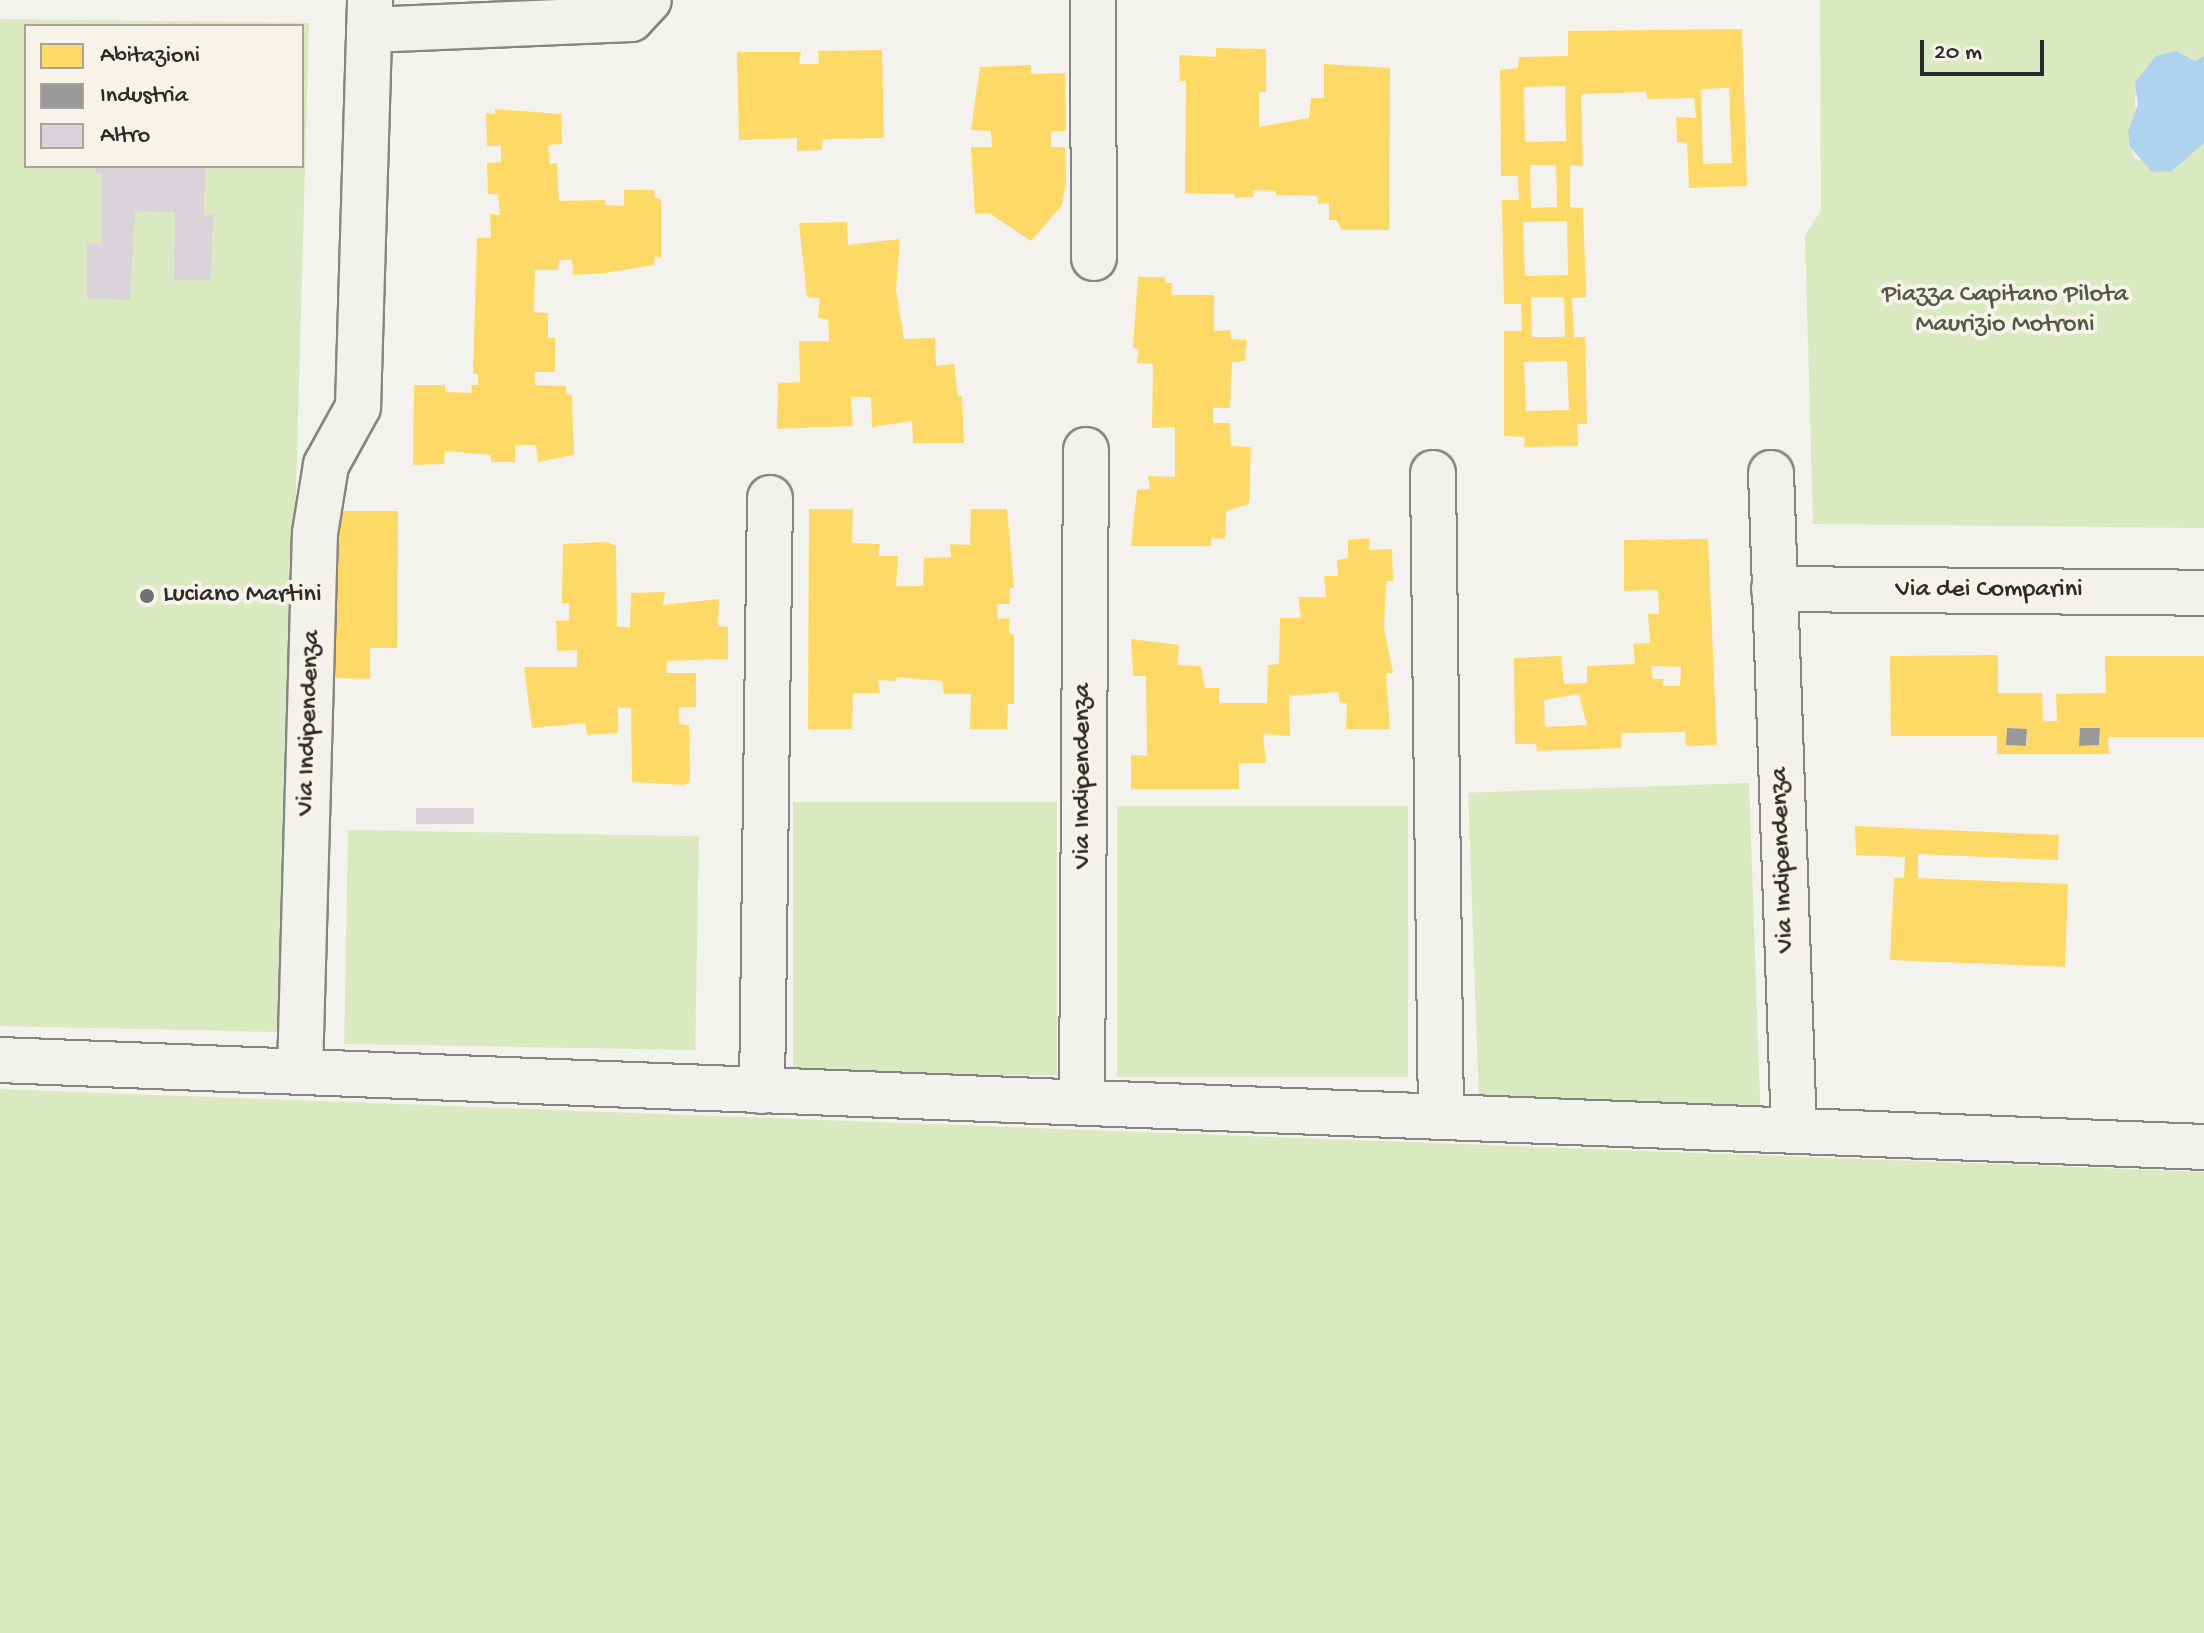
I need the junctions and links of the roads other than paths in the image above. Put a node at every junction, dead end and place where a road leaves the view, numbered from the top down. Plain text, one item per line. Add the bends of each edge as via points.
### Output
1 (649, 0) edge
2 (1093, 0) edge
3 (370, 15) edge
4 (1094, 258) dead end
5 (1086, 450) dead end
6 (1433, 473) dead end
7 (1771, 473) dead end
8 (770, 498) dead end
9 (1774, 589) junction
10 (2204, 593) edge
11 (0, 1060) edge
12 (300, 1072) junction
13 (762, 1091) junction
14 (1082, 1102) junction
15 (1441, 1117) junction
16 (1794, 1130) junction
17 (2204, 1147) edge

1 - 3 street via 631,19
2 - 4 street
3 - 12 street, Via Indipendenza via 358,407 326,465 315,533
5 - 14 street, Via Indipendenza
6 - 15 street
7 - 9 street, Via Indipendenza
8 - 13 street
9 - 10 street, Via dei Comparini
9 - 16 street, Via Indipendenza
11 - 12 street
12 - 13 street
13 - 14 street
14 - 15 street
15 - 16 street
16 - 17 street

